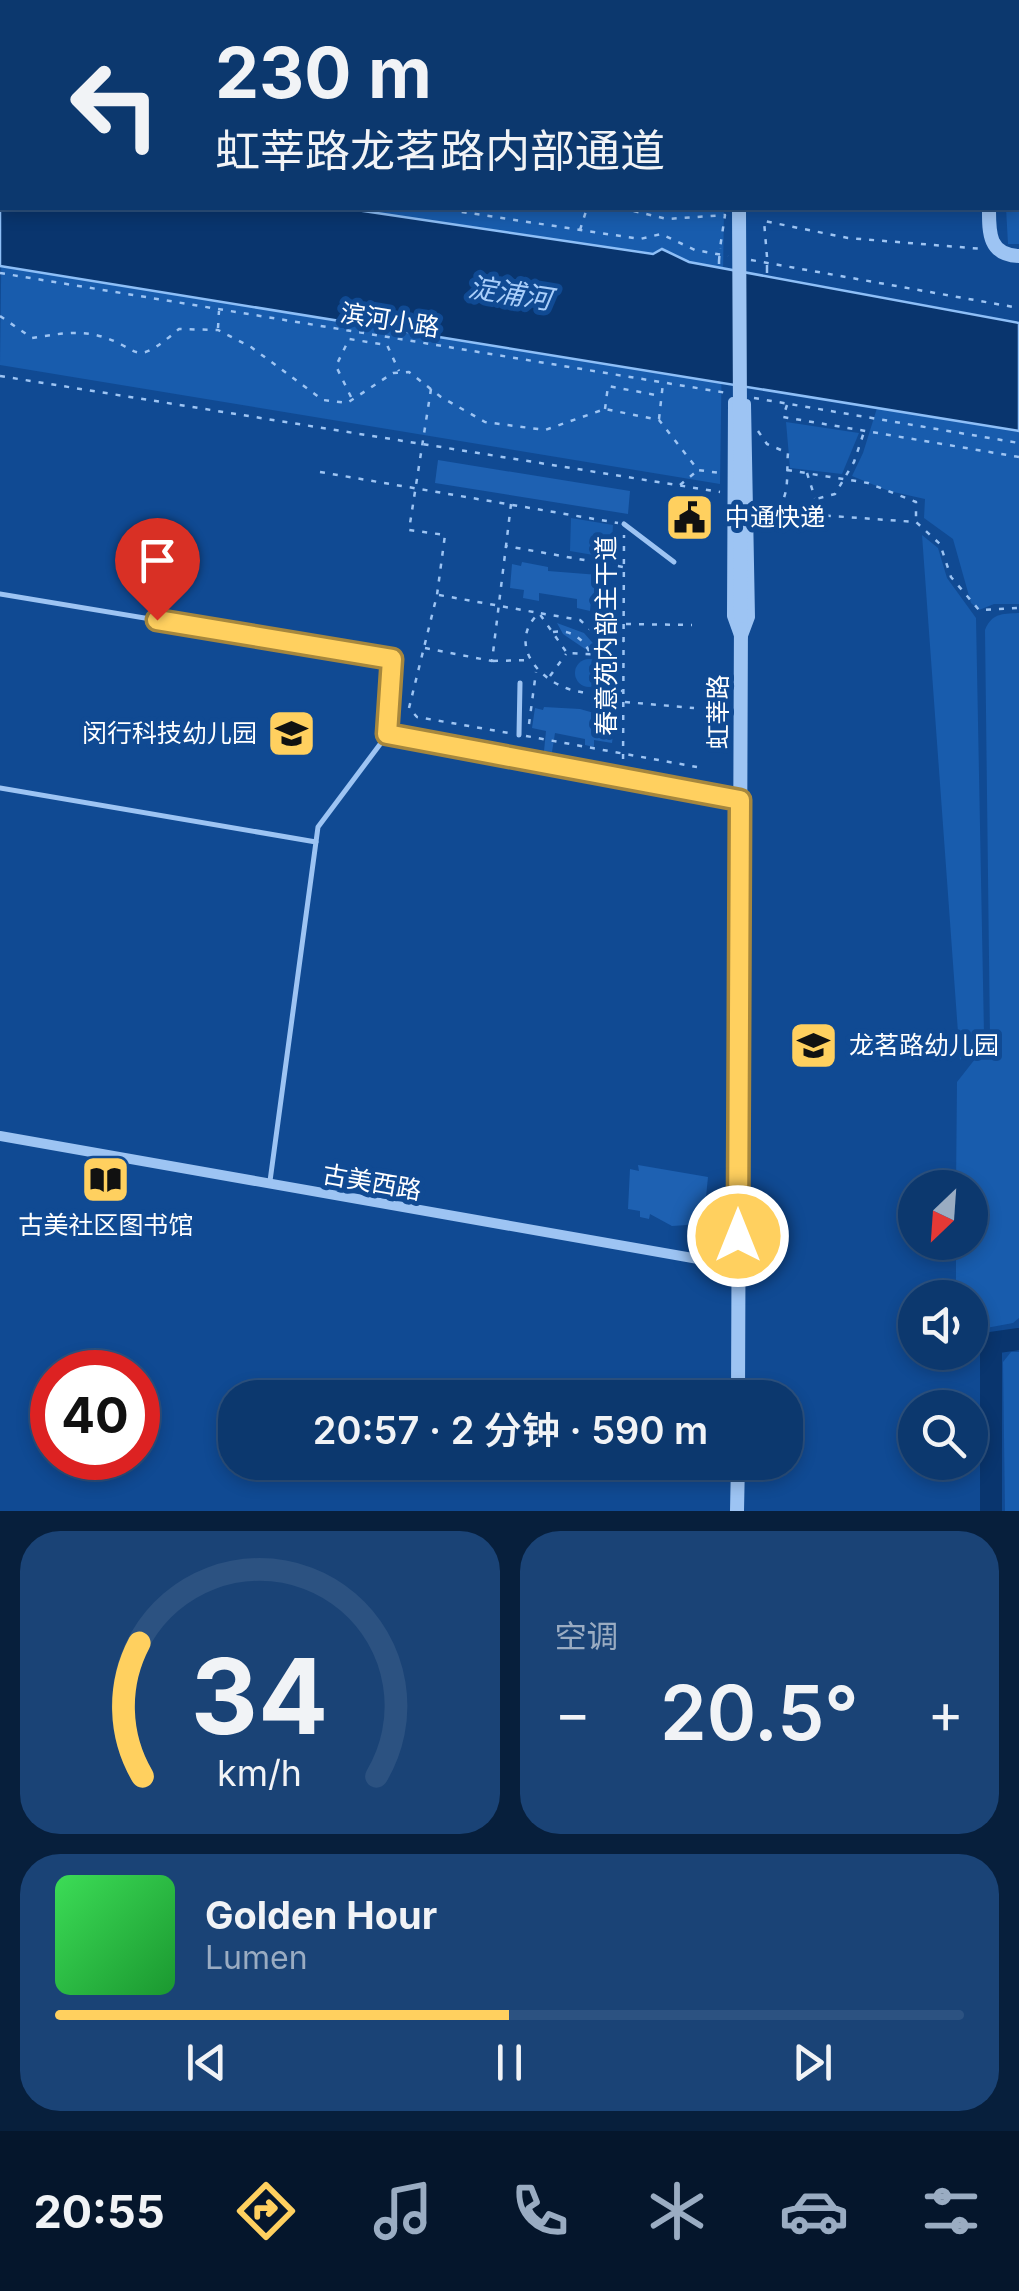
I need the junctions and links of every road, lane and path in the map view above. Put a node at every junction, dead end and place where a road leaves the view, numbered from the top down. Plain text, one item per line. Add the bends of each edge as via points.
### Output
1 (500, 210) edge
2 (586, 210) edge
3 (629, 210) edge
4 (739, 210) edge
5 (989, 210) edge
6 (500, 217) dead end
7 (580, 230) dead end
8 (995, 248) junction
9 (1019, 256) edge
10 (719, 263) dead end
11 (767, 272) dead end
12 (0, 273) edge
13 (220, 310) junction
14 (0, 316) edge
15 (218, 330) junction
16 (400, 372) junction
17 (0, 376) edge
18 (663, 383) junction
19 (431, 389) junction
20 (737, 395) dead end
21 (661, 396) junction
22 (755, 398) dead end
23 (352, 400) junction
24 (787, 404) junction
25 (605, 409) junction
26 (659, 420) junction
27 (865, 431) junction
28 (762, 432) dead end
29 (1019, 443) edge
30 (422, 444) junction
31 (1019, 457) edge
32 (698, 470) junction
33 (787, 470) junction
34 (320, 472) dead end
35 (731, 474) junction
36 (807, 474) junction
37 (845, 480) junction
38 (680, 486) junction
39 (416, 487) junction
40 (731, 494) junction
41 (816, 499) junction
42 (511, 504) junction
43 (749, 510) junction
44 (774, 512) junction
45 (798, 514) junction
46 (916, 522) junction
47 (624, 524) junction
48 (506, 546) junction
49 (674, 562) dead end
50 (624, 567) junction
51 (0, 594) edge
52 (438, 595) junction
53 (498, 606) junction
54 (1019, 608) edge
55 (539, 612) junction
56 (624, 624) junction
57 (692, 625) dead end
58 (553, 632) junction
59 (624, 641) junction
60 (741, 641) junction
61 (604, 642) junction
62 (425, 648) junction
63 (567, 653) junction
64 (591, 654) junction
65 (608, 656) junction
66 (530, 660) junction
67 (492, 662) junction
68 (536, 670) junction
69 (548, 678) junction
70 (520, 683) dead end
71 (624, 691) junction
72 (595, 692) junction
73 (624, 702) junction
74 (694, 708) dead end
75 (395, 732) dead end
76 (387, 734) junction
77 (518, 735) junction
78 (528, 736) junction
79 (624, 755) junction
80 (697, 766) dead end
81 (624, 779) junction
82 (0, 788) edge
83 (740, 800) junction
84 (316, 842) junction
85 (0, 1136) edge
86 (269, 1184) junction
87 (738, 1266) junction
88 (738, 1380) edge
89 (738, 1480) edge
90 (737, 1511) edge

1 - 6 path
2 - 7 path
3 - 10 path, bridge via 667,219 726,215
4 - 60 street, 虹莘路, bridge
5 - 8 street
8 - 9 street
8 - 11 path, bridge via 848,238 764,221
12 - 13 path, 滨河小路
13 - 15 path
13 - 18 path, 滨河小路
14 - 15 path via 32,338 96,335 135,354 153,352 180,329
15 - 23 path via 324,400
16 - 19 path
16 - 23 path
16 - 23 path via 387,345 349,339 336,366
17 - 30 path
18 - 20 path, 滨河小路
18 - 21 path
19 - 25 path via 485,422 544,430
19 - 30 path
21 - 25 path via 608,386
21 - 26 path
22 - 24 path
24 - 27 path via 784,417
24 - 29 path
25 - 26 path
26 - 32 path
27 - 31 path
27 - 37 path
28 - 33 path via 767,444 788,453
30 - 38 path
30 - 39 path
32 - 35 path
32 - 38 path
33 - 36 path
33 - 44 path via 782,505
34 - 39 path, 春意苑内部主干道
35 - 40 street
35 - 43 street via 733,402 746,404
36 - 37 path
36 - 41 path
37 - 41 path via 835,494
37 - 46 path via 916,502
38 - 40 path
39 - 42 path, 春意苑内部主干道
39 - 52 path via 409,530 445,535
40 - 60 street via 732,616
41 - 45 path
42 - 47 path, 春意苑内部主干道
42 - 48 path
43 - 44 path
43 - 60 street via 750,617
44 - 45 path
45 - 46 path
46 - 54 path via 940,544 951,578 979,610
47 - 49 lane
47 - 50 path, 春意苑内部主干道
48 - 50 path
48 - 53 path
50 - 56 path, 春意苑内部主干道
51 - 76 lane via 392,659
52 - 53 path
52 - 62 path
53 - 55 path
53 - 67 path
55 - 58 path
55 - 61 path via 580,620
55 - 66 path via 526,633
56 - 57 path
56 - 59 path, 春意苑内部主干道
58 - 63 path
58 - 64 path via 576,636
59 - 61 path
59 - 71 path, 春意苑内部主干道
60 - 83 street, 虹莘路
61 - 65 path
62 - 67 path
62 - 77 path via 409,708 417,717
63 - 64 path
63 - 69 path
64 - 65 path
65 - 72 path
66 - 67 path
66 - 68 path
68 - 69 path
68 - 78 path
69 - 72 path
70 - 77 lane
71 - 72 path
71 - 73 path, 春意苑内部主干道
73 - 74 path
73 - 79 path, 春意苑内部主干道
75 - 76 lane
76 - 81 lane
76 - 84 lane via 318,828
77 - 78 path
78 - 79 path
79 - 80 path
79 - 81 path, 春意苑内部主干道
81 - 83 lane
82 - 84 lane
83 - 87 street, 虹莘路
84 - 86 lane
85 - 86 street, 古美西路
86 - 87 street, 古美西路
87 - 88 street, 虹莘路
89 - 90 street

